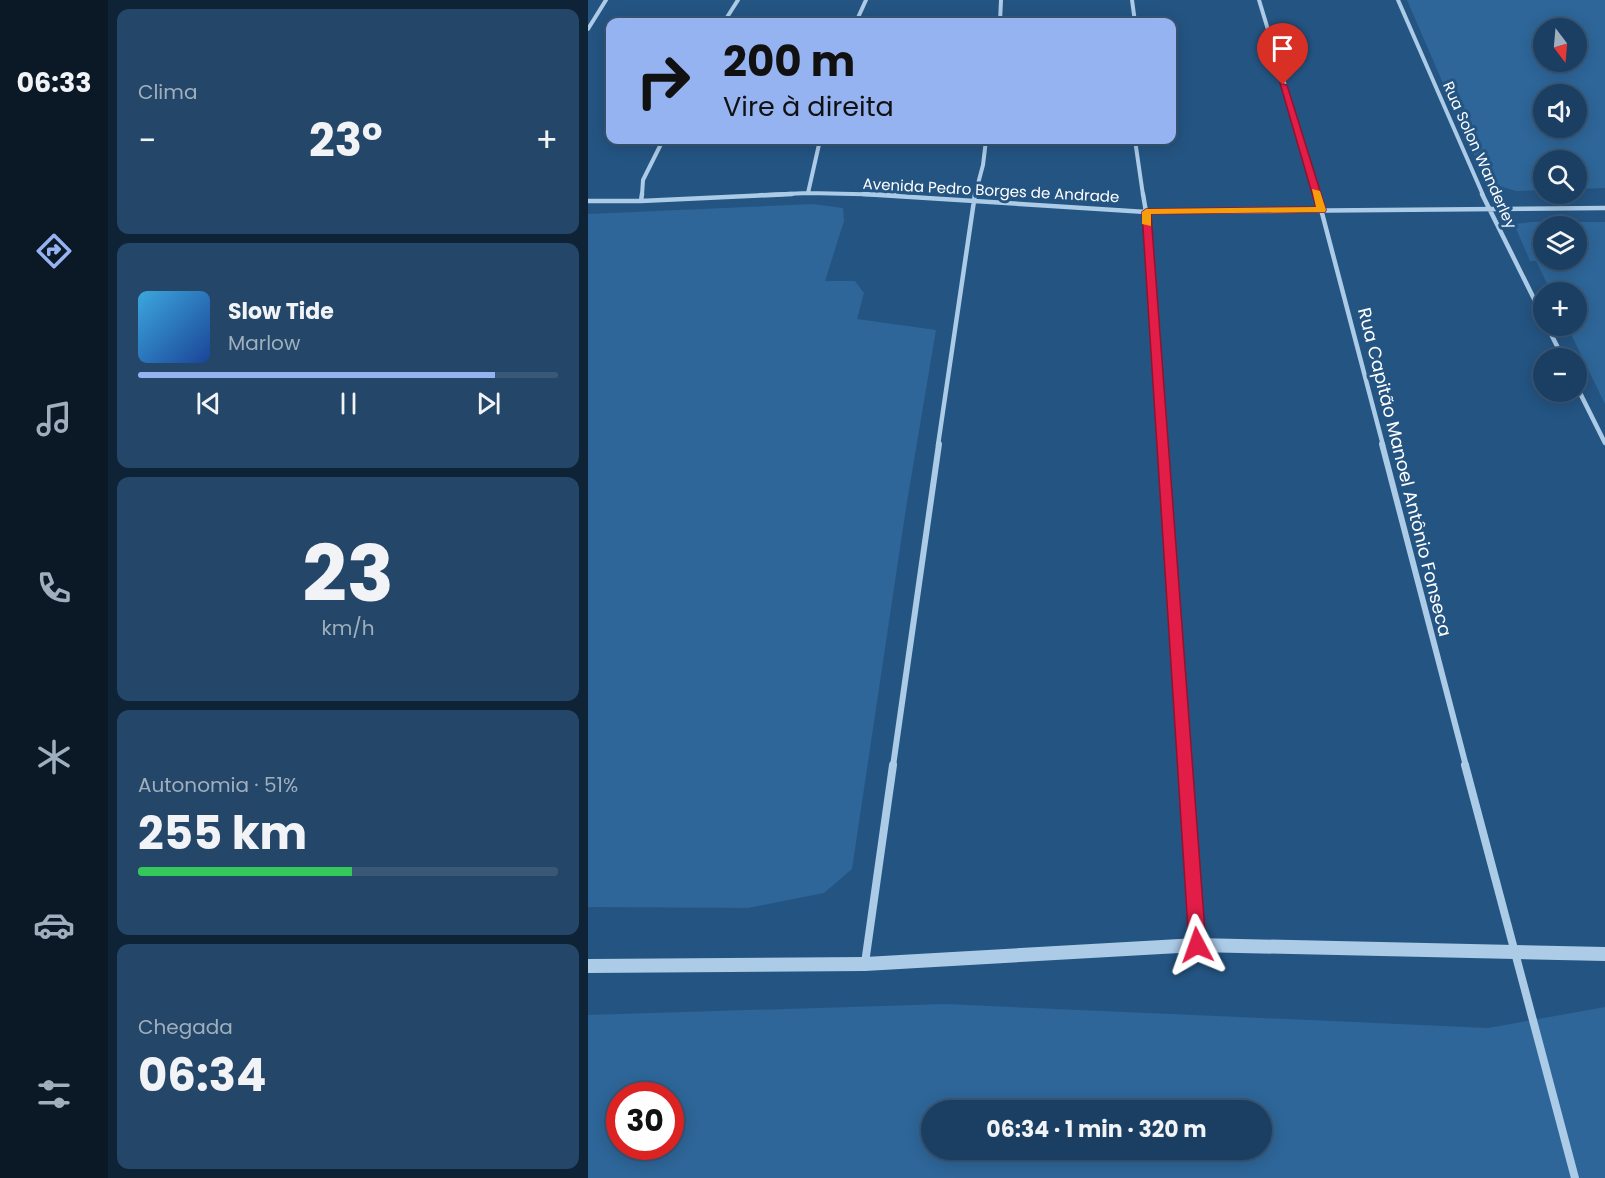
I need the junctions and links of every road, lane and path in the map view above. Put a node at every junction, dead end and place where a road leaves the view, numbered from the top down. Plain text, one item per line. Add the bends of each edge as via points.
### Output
1 (606, 0) edge
2 (738, 0) edge
3 (866, 0) edge
4 (1000, 0) edge
5 (1132, 0) edge
6 (1259, 0) edge
7 (1398, 0) edge
8 (727, 18) edge
9 (858, 18) edge
10 (1000, 18) edge
11 (1134, 18) edge
12 (588, 29) edge
13 (661, 144) edge
14 (819, 144) edge
15 (986, 144) edge
16 (1135, 144) edge
17 (808, 193) junction
18 (588, 201) edge
19 (640, 201) junction
20 (973, 201) junction
21 (1605, 208) edge
22 (1489, 209) junction
23 (1322, 210) junction
24 (1146, 212) junction
25 (1533, 297) edge
26 (1584, 402) edge
27 (1605, 443) edge
28 (1197, 945) junction
29 (1514, 953) junction
30 (1605, 954) edge
31 (865, 964) junction
32 (588, 966) edge
33 (1575, 1178) edge

1 - 12 street
2 - 8 street
3 - 9 street
4 - 10 street
5 - 11 street
6 - 23 street, Rua Capitão Manoel Antônio Fonseca
7 - 22 street, Rua Solon Wanderley
13 - 19 street via 643,180
14 - 17 street
15 - 20 street
16 - 24 street
17 - 19 street, Avenida Pedro Borges de Andrade
17 - 20 street, Avenida Pedro Borges de Andrade
18 - 19 street, Avenida Pedro Borges de Andrade
20 - 24 street, Avenida Pedro Borges de Andrade
20 - 31 street
21 - 22 street, Avenida Pedro Borges de Andrade
22 - 23 street, Avenida Pedro Borges de Andrade
22 - 25 street, Rua Solon Wanderley
23 - 24 street, Avenida Pedro Borges de Andrade
23 - 29 street, Rua Capitão Manoel Antônio Fonseca
24 - 28 street
26 - 27 street
28 - 29 street
28 - 31 street
29 - 30 street
29 - 33 street, Rua Capitão Manoel Antônio Fonseca
31 - 32 street

